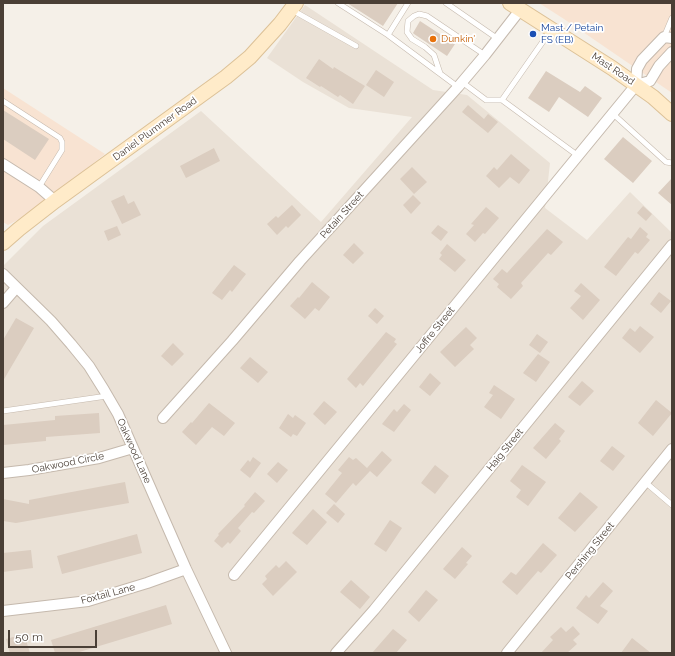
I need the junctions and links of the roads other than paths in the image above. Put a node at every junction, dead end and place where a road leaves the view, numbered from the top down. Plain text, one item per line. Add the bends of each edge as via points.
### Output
1 (338, 3) edge
2 (408, 3) edge
3 (446, 3) edge
4 (293, 6) edge
5 (515, 6) edge
6 (672, 18) edge
7 (552, 30) junction
8 (388, 35) junction
9 (668, 38) edge
10 (498, 39) junction
11 (356, 46) dead end
12 (672, 52) edge
13 (486, 55) junction
14 (440, 73) junction
15 (460, 84) junction
16 (636, 84) junction
17 (502, 100) junction
18 (3, 101) edge
19 (612, 113) junction
20 (672, 114) edge
21 (577, 155) junction
22 (672, 163) edge
23 (3, 164) edge
24 (40, 187) junction
25 (55, 201) junction
26 (3, 244) edge
27 (672, 245) edge
28 (3, 274) edge
29 (16, 288) junction
30 (3, 303) edge
31 (107, 396) junction
32 (3, 411) edge
33 (162, 418) dead end
34 (133, 448) junction
35 (672, 449) edge
36 (3, 473) edge
37 (646, 482) junction
38 (672, 504) edge
39 (186, 568) junction
40 (234, 575) dead end
41 (3, 611) edge
42 (226, 653) edge
43 (336, 653) edge
44 (508, 653) edge

1 - 8 lane
2 - 8 lane
3 - 10 lane
4 - 11 lane
4 - 25 street, Daniel Plummer Road via 270,37 226,77
5 - 7 street, Mast Road
5 - 10 street, Petain Street
6 - 9 lane
7 - 16 street, Mast Road
7 - 17 lane
8 - 14 lane
9 - 16 street via 642,60 637,69
10 - 13 street, Petain Street
12 - 16 street via 650,81
13 - 14 lane via 427,16 414,16 408,21 406,32 434,55
13 - 15 street, Petain Street
14 - 15 lane
15 - 17 lane via 486,100
15 - 33 street, Petain Street
16 - 19 street, Joffre Street
16 - 20 street, Mast Road
17 - 21 lane
18 - 24 lane via 60,138 62,142 62,150
19 - 21 street, Joffre Street
19 - 22 lane via 666,162
21 - 40 street, Joffre Street
23 - 24 street
24 - 25 street
25 - 26 street, Daniel Plummer Road
27 - 43 street, Haig Street
28 - 29 street, Oakwood Lane
29 - 30 street
29 - 31 street, Oakwood Lane via 71,344 89,366
31 - 32 lane
31 - 34 street, Oakwood Lane
34 - 36 street, Oakwood Circle via 99,458
34 - 39 street, Oakwood Lane
35 - 37 street, Pershing Street
37 - 38 lane
37 - 44 street, Pershing Street
39 - 41 street, Foxtail Lane via 88,601
39 - 42 street, Oakwood Lane

